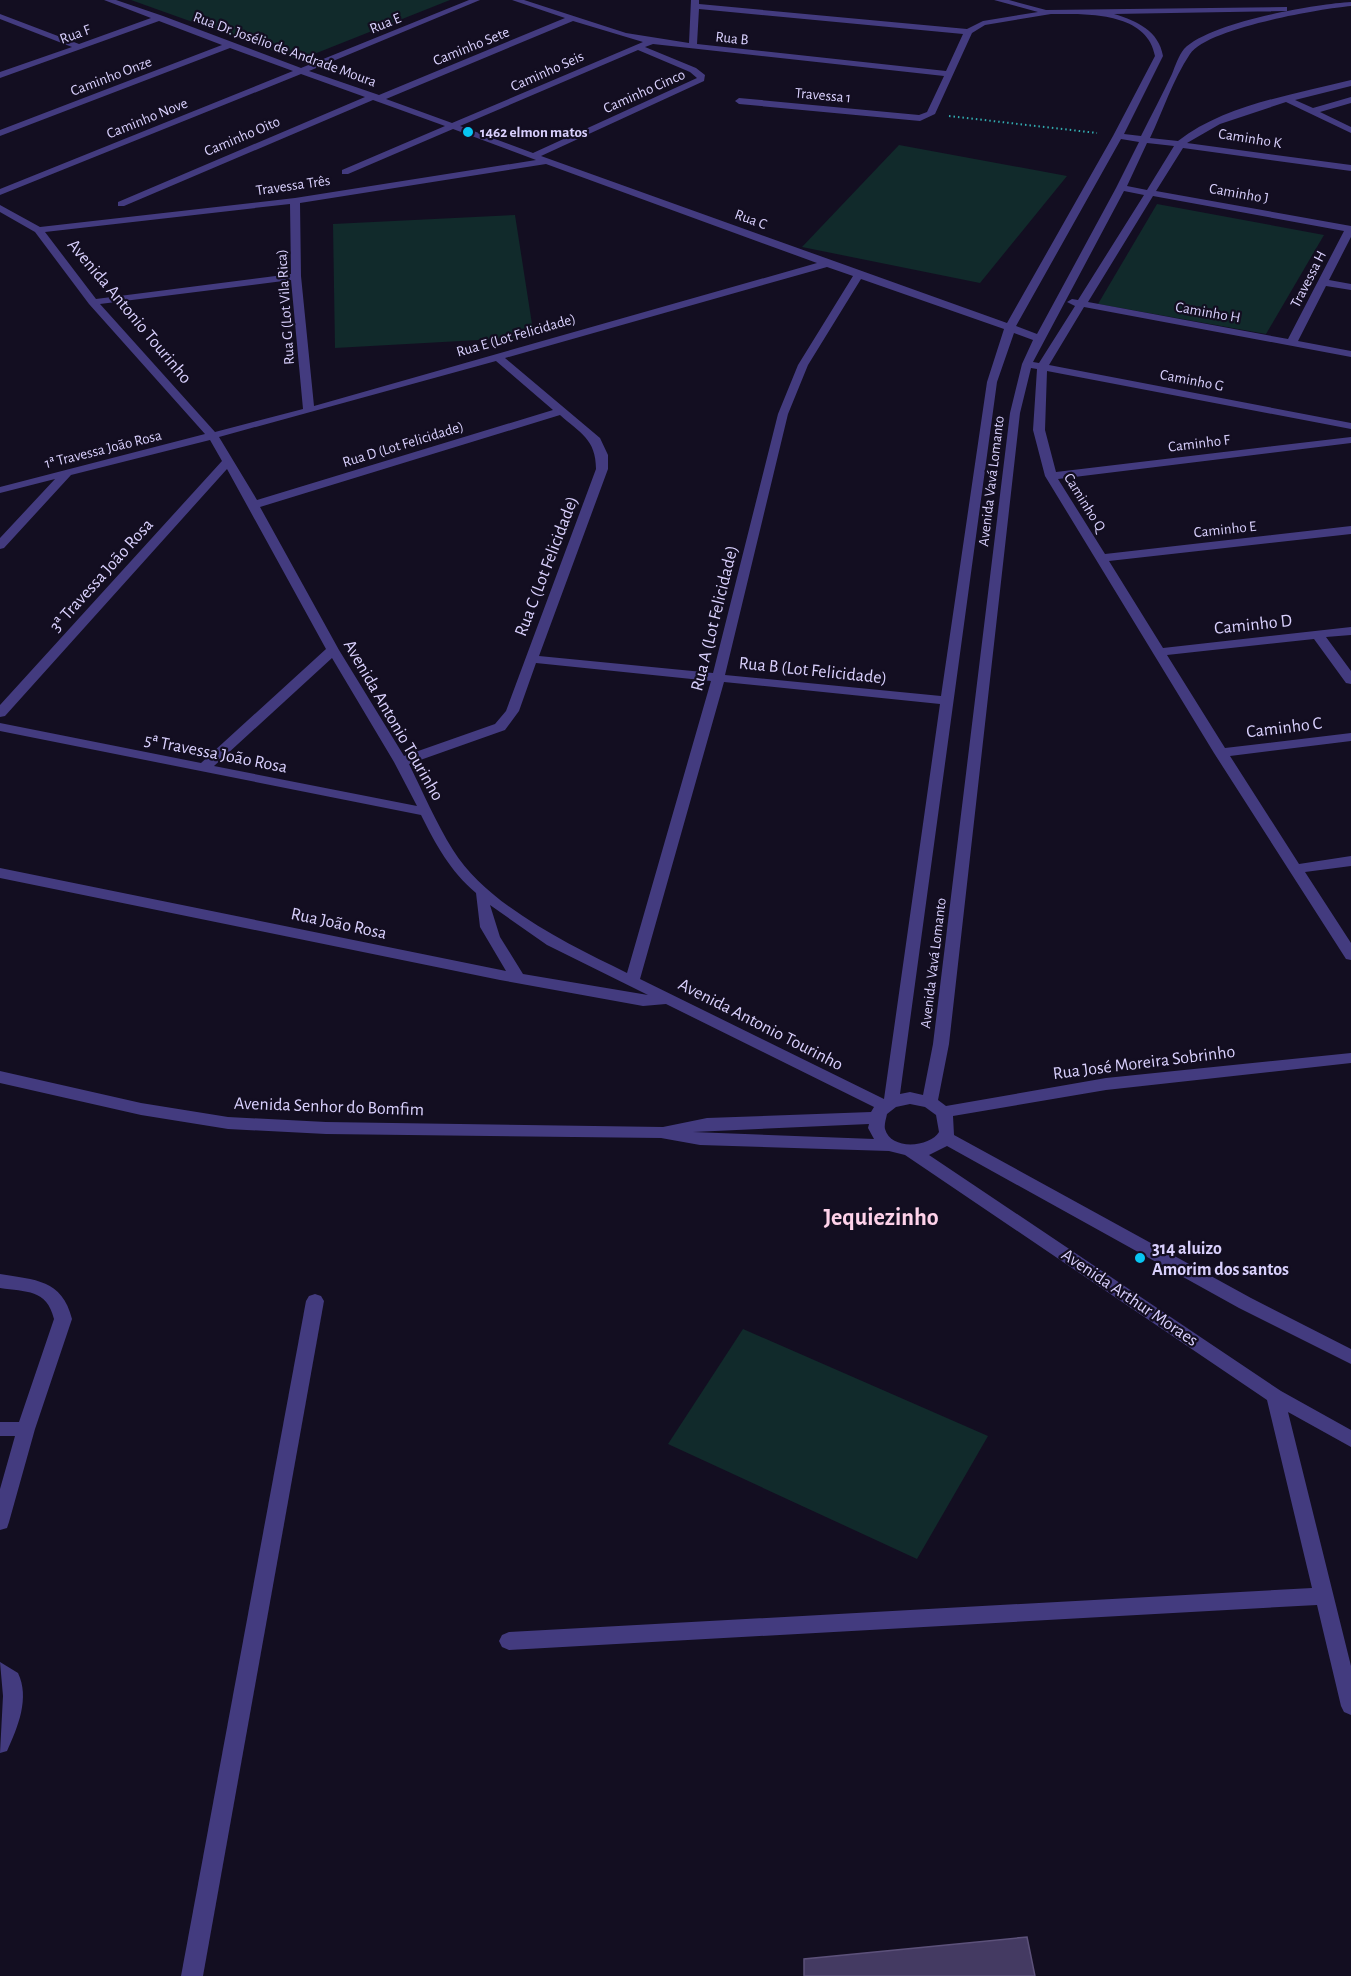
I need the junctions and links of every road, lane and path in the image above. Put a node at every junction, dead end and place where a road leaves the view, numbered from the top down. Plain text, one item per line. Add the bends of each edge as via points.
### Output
1 (108, 0) edge
2 (476, 0) edge
3 (516, 0) edge
4 (998, 0) edge
5 (1074, 0) edge
6 (695, 3) edge
7 (1351, 4) edge
8 (1331, 6) junction
9 (1099, 11) junction
10 (1051, 12) junction
11 (1077, 12) junction
12 (0, 16) edge
13 (160, 18) junction
14 (573, 18) junction
15 (968, 32) junction
16 (652, 41) junction
17 (232, 44) junction
18 (637, 46) junction
19 (80, 47) junction
20 (693, 47) junction
21 (305, 70) junction
22 (950, 74) junction
23 (0, 75) edge
24 (1351, 84) edge
25 (377, 97) junction
26 (1289, 100) junction
27 (1351, 100) edge
28 (739, 101) dead end
29 (1313, 111) junction
30 (931, 114) junction
31 (452, 127) junction
32 (1351, 130) edge
33 (0, 134) edge
34 (1118, 136) junction
35 (1144, 138) junction
36 (1181, 143) junction
37 (532, 156) junction
38 (551, 160) junction
39 (1351, 168) edge
40 (345, 172) dead end
41 (1121, 188) junction
42 (0, 192) edge
43 (1152, 193) junction
44 (295, 201) junction
45 (121, 204) dead end
46 (0, 208) edge
47 (14, 216) junction
48 (0, 219) edge
49 (1350, 229) edge
50 (38, 230) junction
51 (828, 263) junction
52 (859, 275) junction
53 (296, 276) junction
54 (1323, 282) junction
55 (1351, 288) edge
56 (1060, 300) junction
57 (93, 302) junction
58 (1080, 303) junction
59 (1010, 328) junction
60 (1039, 338) junction
61 (1292, 342) junction
62 (1351, 354) edge
63 (496, 356) junction
64 (1027, 364) junction
65 (1042, 367) junction
66 (309, 411) junction
67 (561, 411) junction
68 (1351, 426) edge
69 (213, 436) junction
70 (1351, 440) edge
71 (228, 461) junction
72 (67, 473) junction
73 (1052, 476) junction
74 (0, 490) edge
75 (254, 505) junction
76 (1351, 530) edge
77 (0, 545) edge
78 (1102, 558) junction
79 (1351, 631) edge
80 (1318, 635) junction
81 (333, 650) junction
82 (1160, 652) junction
83 (530, 659) junction
84 (718, 679) junction
85 (1351, 680) edge
86 (949, 701) junction
87 (0, 713) edge
88 (0, 727) edge
89 (1351, 737) edge
90 (1221, 753) junction
91 (401, 762) junction
92 (202, 769) junction
93 (426, 812) junction
94 (1351, 861) edge
95 (1294, 869) junction
96 (0, 873) edge
97 (483, 891) junction
98 (1351, 955) edge
99 (518, 978) junction
100 (632, 983) junction
101 (670, 998) junction
102 (1351, 1058) edge
103 (0, 1077) edge
104 (930, 1102) junction
105 (884, 1109) junction
106 (944, 1112) junction
107 (661, 1132) junction
108 (945, 1138) junction
109 (891, 1145) junction
110 (911, 1151) junction
111 (0, 1281) edge
112 (315, 1301) dead end
113 (1351, 1357) edge
114 (1275, 1396) junction
115 (0, 1429) edge
116 (26, 1429) junction
117 (1351, 1439) edge
118 (0, 1522) edge
119 (1323, 1596) junction
120 (508, 1641) dead end
121 (0, 1671) edge
122 (1351, 1706) edge
123 (0, 1744) edge
124 (192, 1976) edge

1 - 13 street, Rua Dr. Josélio de Andrade Moura
2 - 21 street, Rua E
3 - 14 street, Rua B
4 - 10 street
5 - 11 street
6 - 15 street
6 - 20 street
7 - 8 street
8 - 9 street via 1247,11
8 - 35 street, Avenida Vavá Lomanto via 1233,28 1198,42 1180,62
9 - 11 street
9 - 34 street, Avenida Vavá Lomanto via 1142,28 1159,49 1154,68
10 - 11 street
10 - 15 street via 996,20
12 - 19 street
13 - 17 street, Rua Dr. Josélio de Andrade Moura
13 - 19 street, Rua F
14 - 16 street, Rua B
14 - 25 street, Caminho Sete
15 - 22 street
16 - 18 street, Caminho Seis
16 - 20 street, Rua B
17 - 21 street, Rua Dr. Josélio de Andrade Moura
17 - 33 street, Caminho Onze
18 - 31 street, Caminho Seis
18 - 37 street, Caminho Cinco via 693,70 701,79
19 - 23 street, Rua F
20 - 22 street, Rua B
21 - 25 street, Rua Dr. Josélio de Andrade Moura
21 - 42 street, Caminho Nove
22 - 30 street
24 - 26 street, Caminho Q
25 - 31 street, Rua Dr. Josélio de Andrade Moura
25 - 45 street, Caminho Oito
26 - 29 street
26 - 36 street, Caminho Q via 1196,130
27 - 29 street
28 - 30 street, Travessa 1 via 905,117
29 - 32 street
30 - 34 path
31 - 37 street, Rua C
31 - 40 street, Caminho Seis
34 - 35 street, Caminho K
34 - 59 street, Avenida Vavá Lomanto
35 - 36 street, Caminho K
35 - 41 street, Avenida Vavá Lomanto
36 - 39 street, Caminho K
36 - 43 street, Caminho Q
37 - 38 street, Rua C
38 - 44 street, Travessa Três
38 - 51 street, Rua C
41 - 43 street, Caminho J
41 - 56 street, Avenida Vavá Lomanto
43 - 49 street, Caminho J
43 - 58 street, Caminho Q
44 - 50 street, Travessa Três
44 - 53 street, Rua G (Lot Vila Rica)
46 - 47 street, Avenida Antonio Tourinho
47 - 48 street
47 - 50 street, Avenida Antonio Tourinho
49 - 54 street, Travessa H
50 - 57 street, Avenida Antonio Tourinho
51 - 52 street, Rua C
51 - 63 street, Rua E (Lot Felicidade)
52 - 59 street, Rua C
52 - 84 street, Rua A (Lot Felicidade) via 803,365 783,414
53 - 57 street
53 - 66 street, Rua G (Lot Vila Rica)
54 - 55 street
54 - 61 street, Travessa H
56 - 58 street, Caminho H
56 - 60 street, Avenida Vavá Lomanto
57 - 69 street, Avenida Antonio Tourinho
58 - 61 street, Caminho H
58 - 65 street, Caminho Q
59 - 60 street, Rua C
59 - 86 street, Avenida Vavá Lomanto via 992,382 980,451
60 - 64 street, Avenida Vavá Lomanto
61 - 62 street, Caminho H
63 - 66 street, Rua E (Lot Felicidade)
63 - 67 street, Rua C (Lot Felicidade)
64 - 65 street, Caminho G
64 - 104 street, Avenida Vavá Lomanto via 1014,423
65 - 68 street, Caminho G
65 - 73 street, Caminho Q via 1039,430
66 - 69 street, Rua E (Lot Felicidade)
67 - 75 street, Rua D (Lot Felicidade)
67 - 83 street, Rua C (Lot Felicidade) via 597,440 602,469
69 - 71 street, Avenida Antonio Tourinho
69 - 72 street, 1ª Travessa João Rosa
70 - 73 street, Caminho F
71 - 75 street, Avenida Antonio Tourinho
71 - 87 street, 3ª Travessa João Rosa
72 - 74 street, 1ª Travessa João Rosa
72 - 77 street
73 - 78 street, Caminho Q
75 - 81 street, Avenida Antonio Tourinho
76 - 78 street, Caminho E
78 - 82 street, Caminho Q
79 - 80 street, Caminho D
80 - 82 street, Caminho D
80 - 85 street
81 - 91 street, Avenida Antonio Tourinho
81 - 92 street
82 - 90 street, Caminho Q
83 - 84 street, Rua B (Lot Felicidade)
83 - 91 street, Rua C (Lot Felicidade) via 512,711 500,726
84 - 86 street, Rua B (Lot Felicidade)
84 - 100 street, Rua A (Lot Felicidade)
86 - 105 street, Avenida Vavá Lomanto
88 - 92 street, 5ª Travessa João Rosa
89 - 90 street, Caminho C
90 - 95 street, Caminho Q
91 - 93 street, Avenida Antonio Tourinho
92 - 93 street, 5ª Travessa João Rosa
93 - 97 street, Avenida Antonio Tourinho via 447,852
94 - 95 street
95 - 98 street, Caminho Q
96 - 99 street, Rua João Rosa
97 - 99 street via 485,920
97 - 100 street, Avenida Antonio Tourinho via 552,942
99 - 101 street, Rua João Rosa via 643,1001
100 - 101 street, Avenida Antonio Tourinho
101 - 105 street, Avenida Antonio Tourinho
102 - 106 street, Rua José Moreira Sobrinho via 1106,1084
103 - 107 street, Avenida Senhor do Bomfim via 141,1109 228,1123
104 - 105 street via 910,1098
104 - 106 street
105 - 107 street, Avenida Senhor do Bomfim via 707,1124
105 - 109 street via 876,1128
106 - 108 street via 949,1125
107 - 109 street, Avenida Senhor do Bomfim via 720,1140
108 - 110 street via 931,1148
108 - 113 street via 1245,1304
109 - 110 street
110 - 114 street, Avenida Arthur Moraes
111 - 116 street via 51,1292 61,1303 63,1319
112 - 124 street
114 - 117 street, Avenida Arthur Moraes
114 - 119 street
115 - 116 street
116 - 118 street
119 - 120 street
119 - 122 street
121 - 123 street via 11,1679 14,1691

